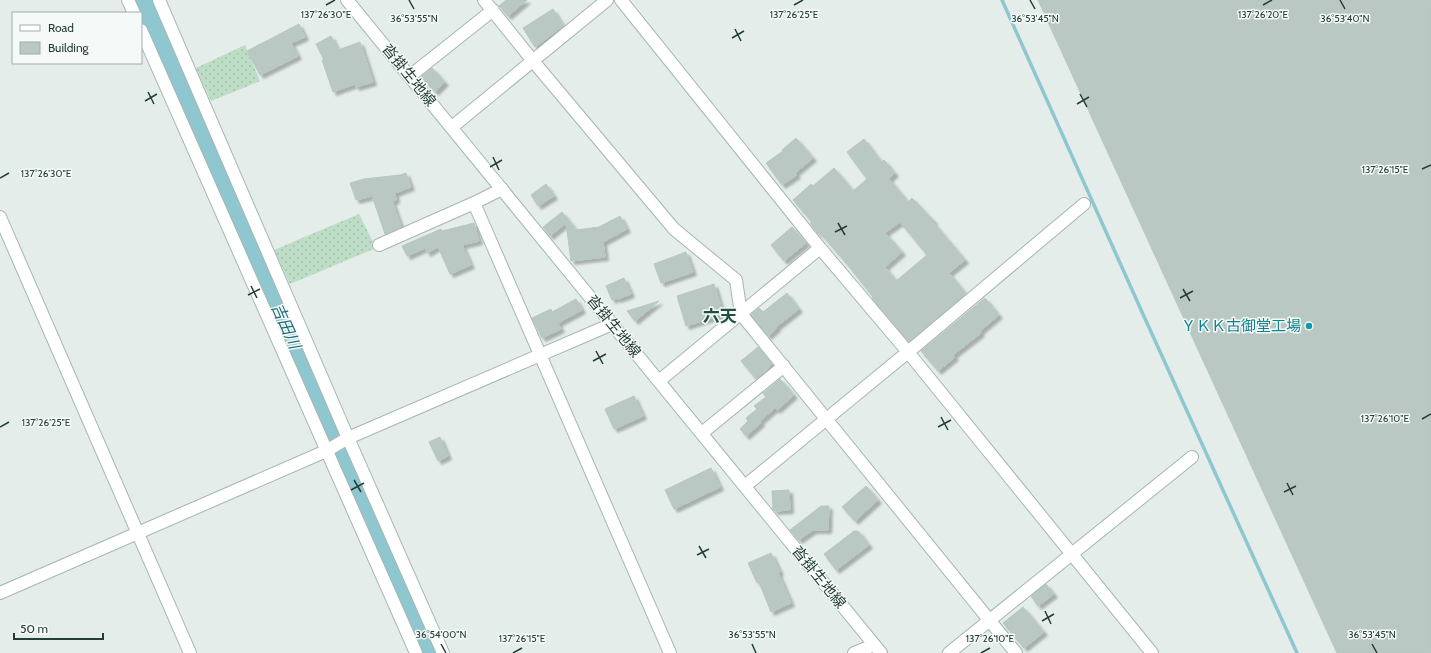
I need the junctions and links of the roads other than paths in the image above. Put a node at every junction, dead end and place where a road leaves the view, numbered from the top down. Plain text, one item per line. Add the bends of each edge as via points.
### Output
1 (128, 0) edge
2 (159, 0) edge
3 (347, 0) edge
4 (484, 0) edge
5 (607, 0) edge
6 (621, 0) edge
7 (493, 10) junction
8 (134, 12) edge
9 (142, 32) edge
10 (533, 61) junction
11 (410, 76) junction
12 (452, 127) junction
13 (502, 189) junction
14 (474, 203) junction
15 (1084, 204) dead end
16 (1, 223) edge
17 (379, 245) dead end
18 (820, 248) junction
19 (741, 314) junction
20 (612, 324) junction
21 (908, 352) junction
22 (540, 355) junction
23 (784, 366) junction
24 (659, 381) junction
25 (827, 419) junction
26 (702, 433) junction
27 (348, 438) junction
28 (326, 451) junction
29 (1192, 457) dead end
30 (745, 486) junction
31 (137, 533) junction
32 (1071, 554) junction
33 (0, 593) edge
34 (990, 620) junction
35 (878, 649) edge
36 (190, 653) edge
37 (416, 653) edge
38 (443, 653) edge
39 (670, 653) edge
40 (854, 653) edge
41 (949, 653) edge
42 (1016, 653) edge
43 (1152, 653) edge

1 - 8 street
2 - 27 street
3 - 11 street, 沓掛生地線
4 - 7 street
5 - 10 street
6 - 18 street
7 - 10 street
7 - 11 street
9 - 28 street
10 - 12 street
10 - 19 street via 674,229 736,280
11 - 12 street, 沓掛生地線
12 - 13 street, 沓掛生地線
13 - 14 street
13 - 20 street, 沓掛生地線
14 - 17 street
14 - 22 street
15 - 21 street
16 - 31 street
18 - 19 street
18 - 21 street
19 - 23 street
19 - 24 street
20 - 22 street
20 - 24 street, 沓掛生地線
21 - 25 street
21 - 32 street
22 - 27 street
22 - 39 street
23 - 25 street
23 - 26 street
24 - 26 street, 沓掛生地線
25 - 30 street
25 - 34 street
26 - 30 street, 沓掛生地線
27 - 28 street
27 - 38 street
28 - 31 street
28 - 37 street
29 - 32 street
30 - 35 street, 沓掛生地線
31 - 33 street
31 - 36 street
32 - 34 street
32 - 43 street
34 - 41 street
34 - 42 street
35 - 40 street

